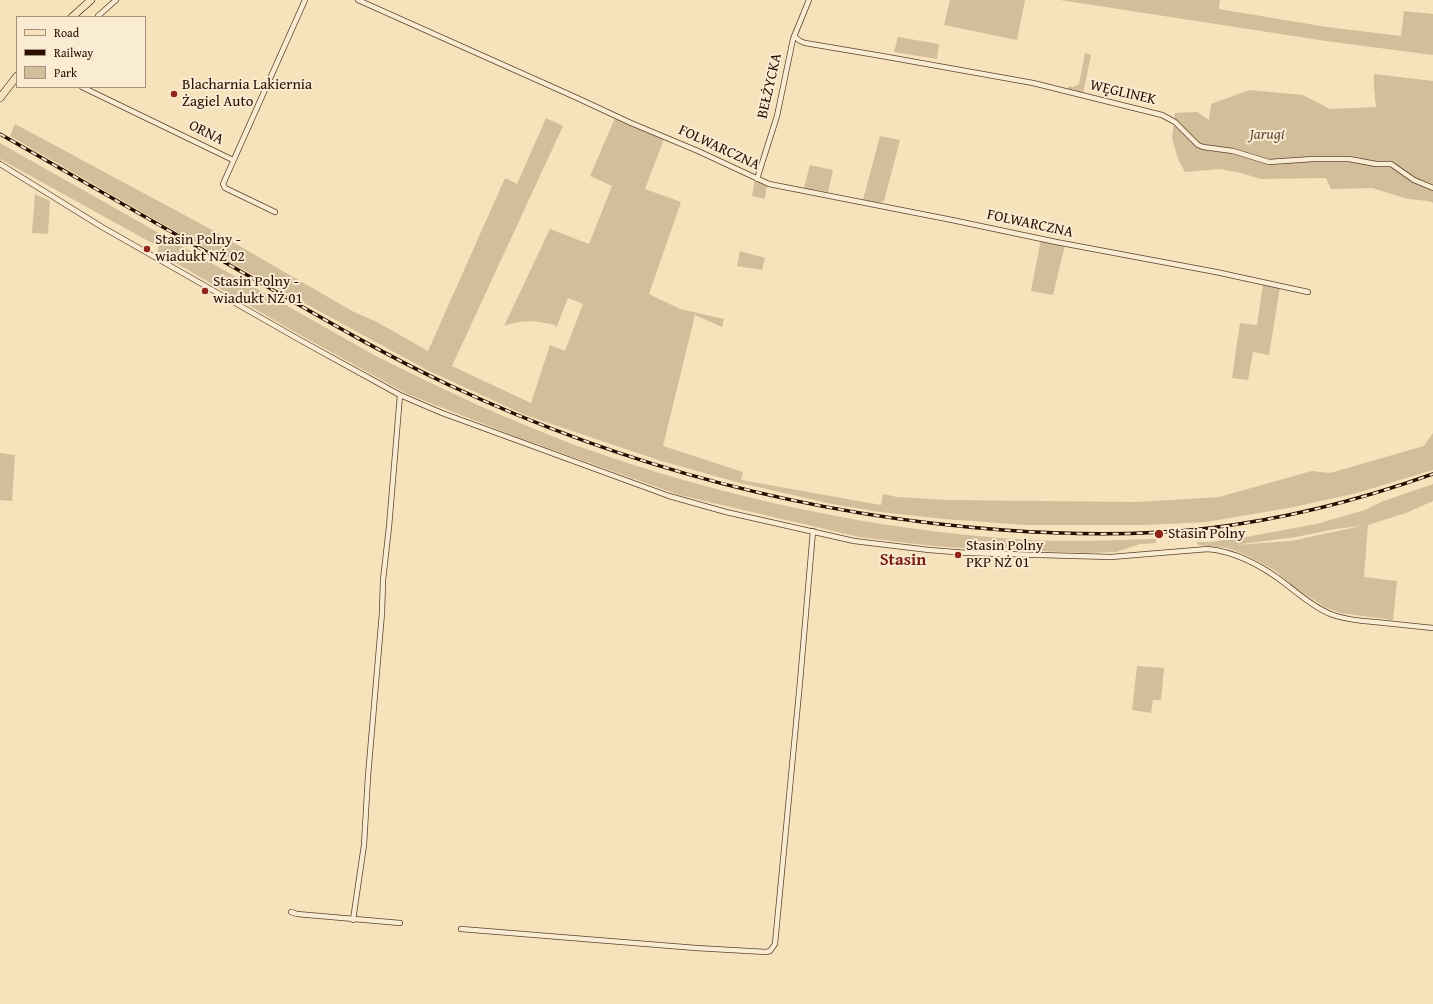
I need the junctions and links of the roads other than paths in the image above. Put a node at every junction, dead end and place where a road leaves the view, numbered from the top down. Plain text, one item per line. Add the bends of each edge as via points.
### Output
1 (91, 0) edge
2 (116, 0) edge
3 (306, 0) edge
4 (358, 0) edge
5 (809, 0) edge
6 (73, 16) edge
7 (98, 16) edge
8 (794, 36) junction
9 (16, 77) edge
10 (84, 88) edge
11 (0, 98) edge
12 (233, 160) junction
13 (0, 164) edge
14 (757, 179) junction
15 (1433, 188) edge
16 (275, 212) dead end
17 (1308, 292) dead end
18 (400, 395) junction
19 (813, 531) junction
20 (1433, 628) edge
21 (291, 912) dead end
22 (354, 920) junction
23 (400, 924) dead end
24 (460, 929) dead end

1 - 6 main road
2 - 7 street
3 - 12 street
4 - 14 street, FOLWARCZNA
5 - 8 street, BEŁŻYCKA
8 - 14 street, BEŁŻYCKA via 777,116
8 - 15 street, WĘGLINEK via 800,42 1033,83 1162,115 1175,122 1202,147 1233,150 1269,162 1349,159 1391,164 1414,180
9 - 11 main road
10 - 12 street, ORNA
12 - 16 street via 223,184 225,188
13 - 18 street via 102,227
14 - 17 street, FOLWARCZNA via 769,184
18 - 19 street via 442,413 669,496
18 - 22 street via 383,580 364,845
19 - 20 street via 854,541 968,553 1111,557 1208,549 1223,551 1256,564 1311,603 1334,615
19 - 24 street via 775,944 770,950 766,952 696,948
21 - 22 street
22 - 23 street

